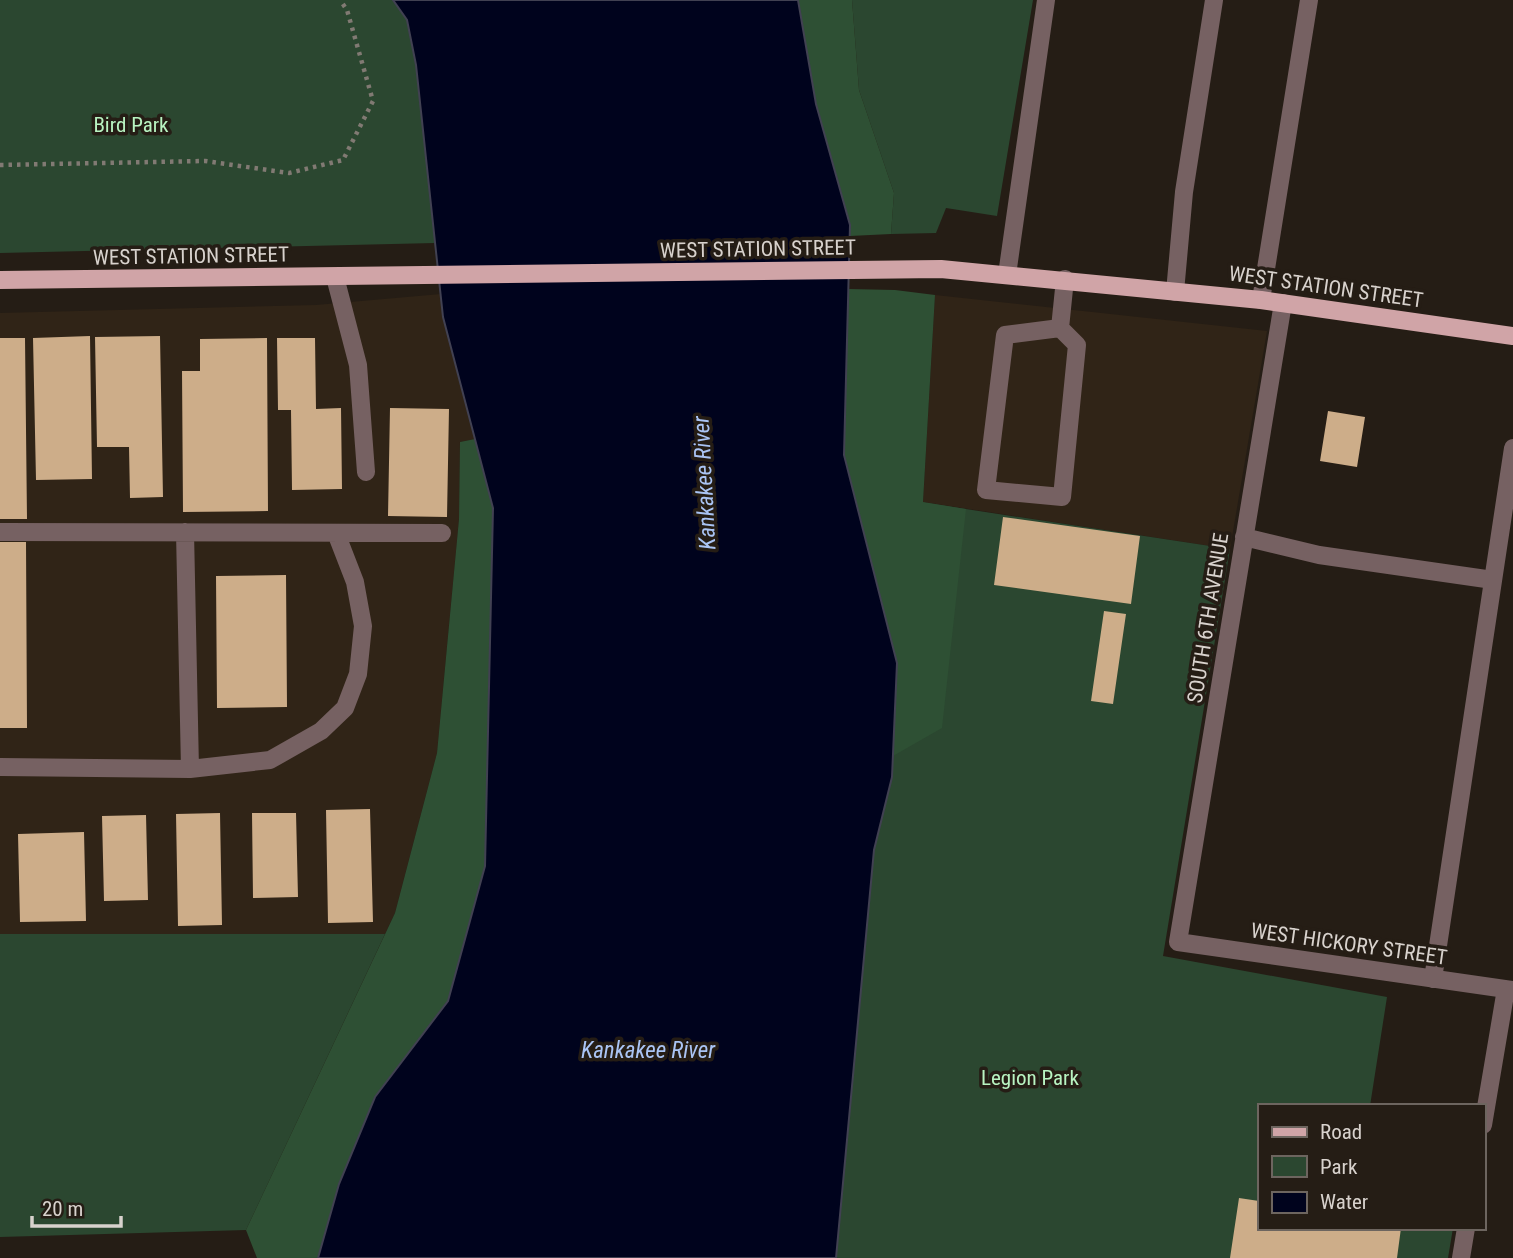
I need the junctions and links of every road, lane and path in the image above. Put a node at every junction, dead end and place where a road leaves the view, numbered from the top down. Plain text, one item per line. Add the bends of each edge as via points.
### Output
1 (340, 0) edge
2 (1046, 0) edge
3 (1214, 0) edge
4 (1309, 0) edge
5 (0, 165) edge
6 (1007, 275) junction
7 (335, 277) junction
8 (1065, 279) junction
9 (0, 280) edge
10 (1175, 292) junction
11 (1261, 300) junction
12 (1283, 303) junction
13 (1060, 328) junction
14 (1513, 336) edge
15 (1513, 448) edge
16 (366, 472) dead end
17 (0, 532) edge
18 (185, 532) junction
19 (336, 533) junction
20 (442, 533) dead end
21 (1244, 537) junction
22 (1493, 580) junction
23 (0, 767) edge
24 (190, 769) junction
25 (1178, 942) joint
26 (1433, 979) junction
27 (1509, 990) edge
28 (1485, 1115) edge
29 (1466, 1230) edge
30 (1461, 1258) edge

1 - 5 path via 347,10 373,101 343,160 289,173 205,161
2 - 6 street
3 - 10 street via 1184,192
4 - 11 street
6 - 7 main road, WEST STATION STREET via 942,269
6 - 8 main road, WEST STATION STREET
7 - 9 main road, WEST STATION STREET
7 - 16 street via 358,365
8 - 10 main road, WEST STATION STREET
8 - 13 street
10 - 11 main road, WEST STATION STREET
11 - 12 main road, WEST STATION STREET
12 - 14 main road, WEST STATION STREET
12 - 21 street, SOUTH 6TH AVENUE
13 - 13 street via 1005,335 986,490 1062,497 1077,345
15 - 22 street
17 - 18 street
18 - 19 street
18 - 24 street
19 - 20 street
19 - 24 street via 355,582 363,626 358,674 345,708 321,731 270,760
21 - 22 street via 1320,555
21 - 25 street, SOUTH 6TH AVENUE
22 - 26 street
23 - 24 street
25 - 26 street, WEST HICKORY STREET
26 - 27 street, WEST HICKORY STREET
27 - 28 street
29 - 30 street

